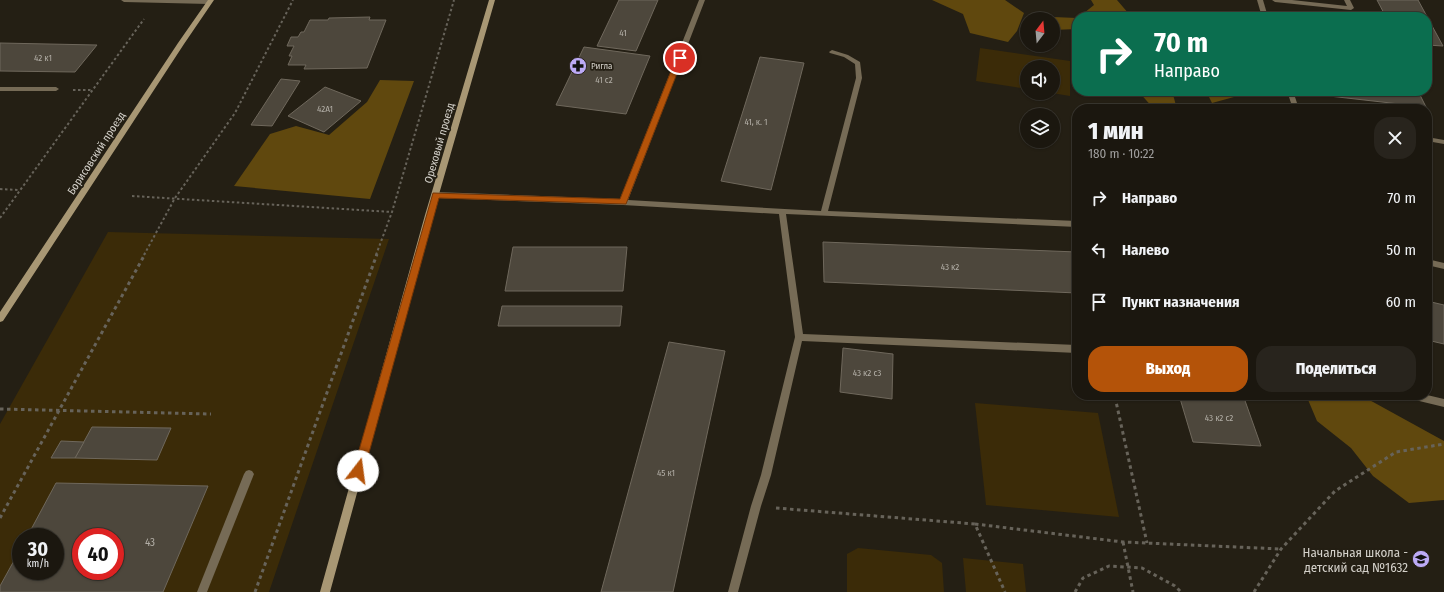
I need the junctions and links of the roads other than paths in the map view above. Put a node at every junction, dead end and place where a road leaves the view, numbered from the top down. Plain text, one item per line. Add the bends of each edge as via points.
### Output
1 (124, 0) edge
2 (492, 0) edge
3 (702, 0) edge
4 (1260, 0) edge
5 (1275, 0) edge
6 (1348, 0) edge
7 (158, 1) edge
8 (210, 1) edge
9 (1264, 12) edge
10 (832, 52) dead end
11 (0, 89) edge
12 (56, 89) dead end
13 (1432, 140) edge
14 (1444, 142) edge
15 (436, 195) junction
16 (623, 202) junction
17 (782, 212) junction
18 (824, 214) junction
19 (1072, 224) edge
20 (1432, 263) edge
21 (1444, 266) edge
22 (0, 319) edge
23 (799, 336) junction
24 (1072, 349) edge
25 (1432, 400) edge
26 (1444, 403) edge
27 (248, 474) dead end
28 (202, 592) edge
29 (325, 592) edge
30 (733, 592) edge

1 - 7 lane
2 - 15 street, Ореховый проезд
3 - 16 lane
4 - 9 lane
5 - 6 lane via 1351,8
7 - 8 lane
8 - 22 street, Борисовский проезд
10 - 18 lane via 858,63 859,78
11 - 12 lane
13 - 14 lane
15 - 16 lane
15 - 29 street, Ореховый проезд
16 - 17 lane
17 - 18 lane
17 - 23 lane
18 - 19 lane
20 - 21 lane
23 - 24 lane
23 - 30 lane via 766,475
25 - 26 lane
27 - 28 lane

